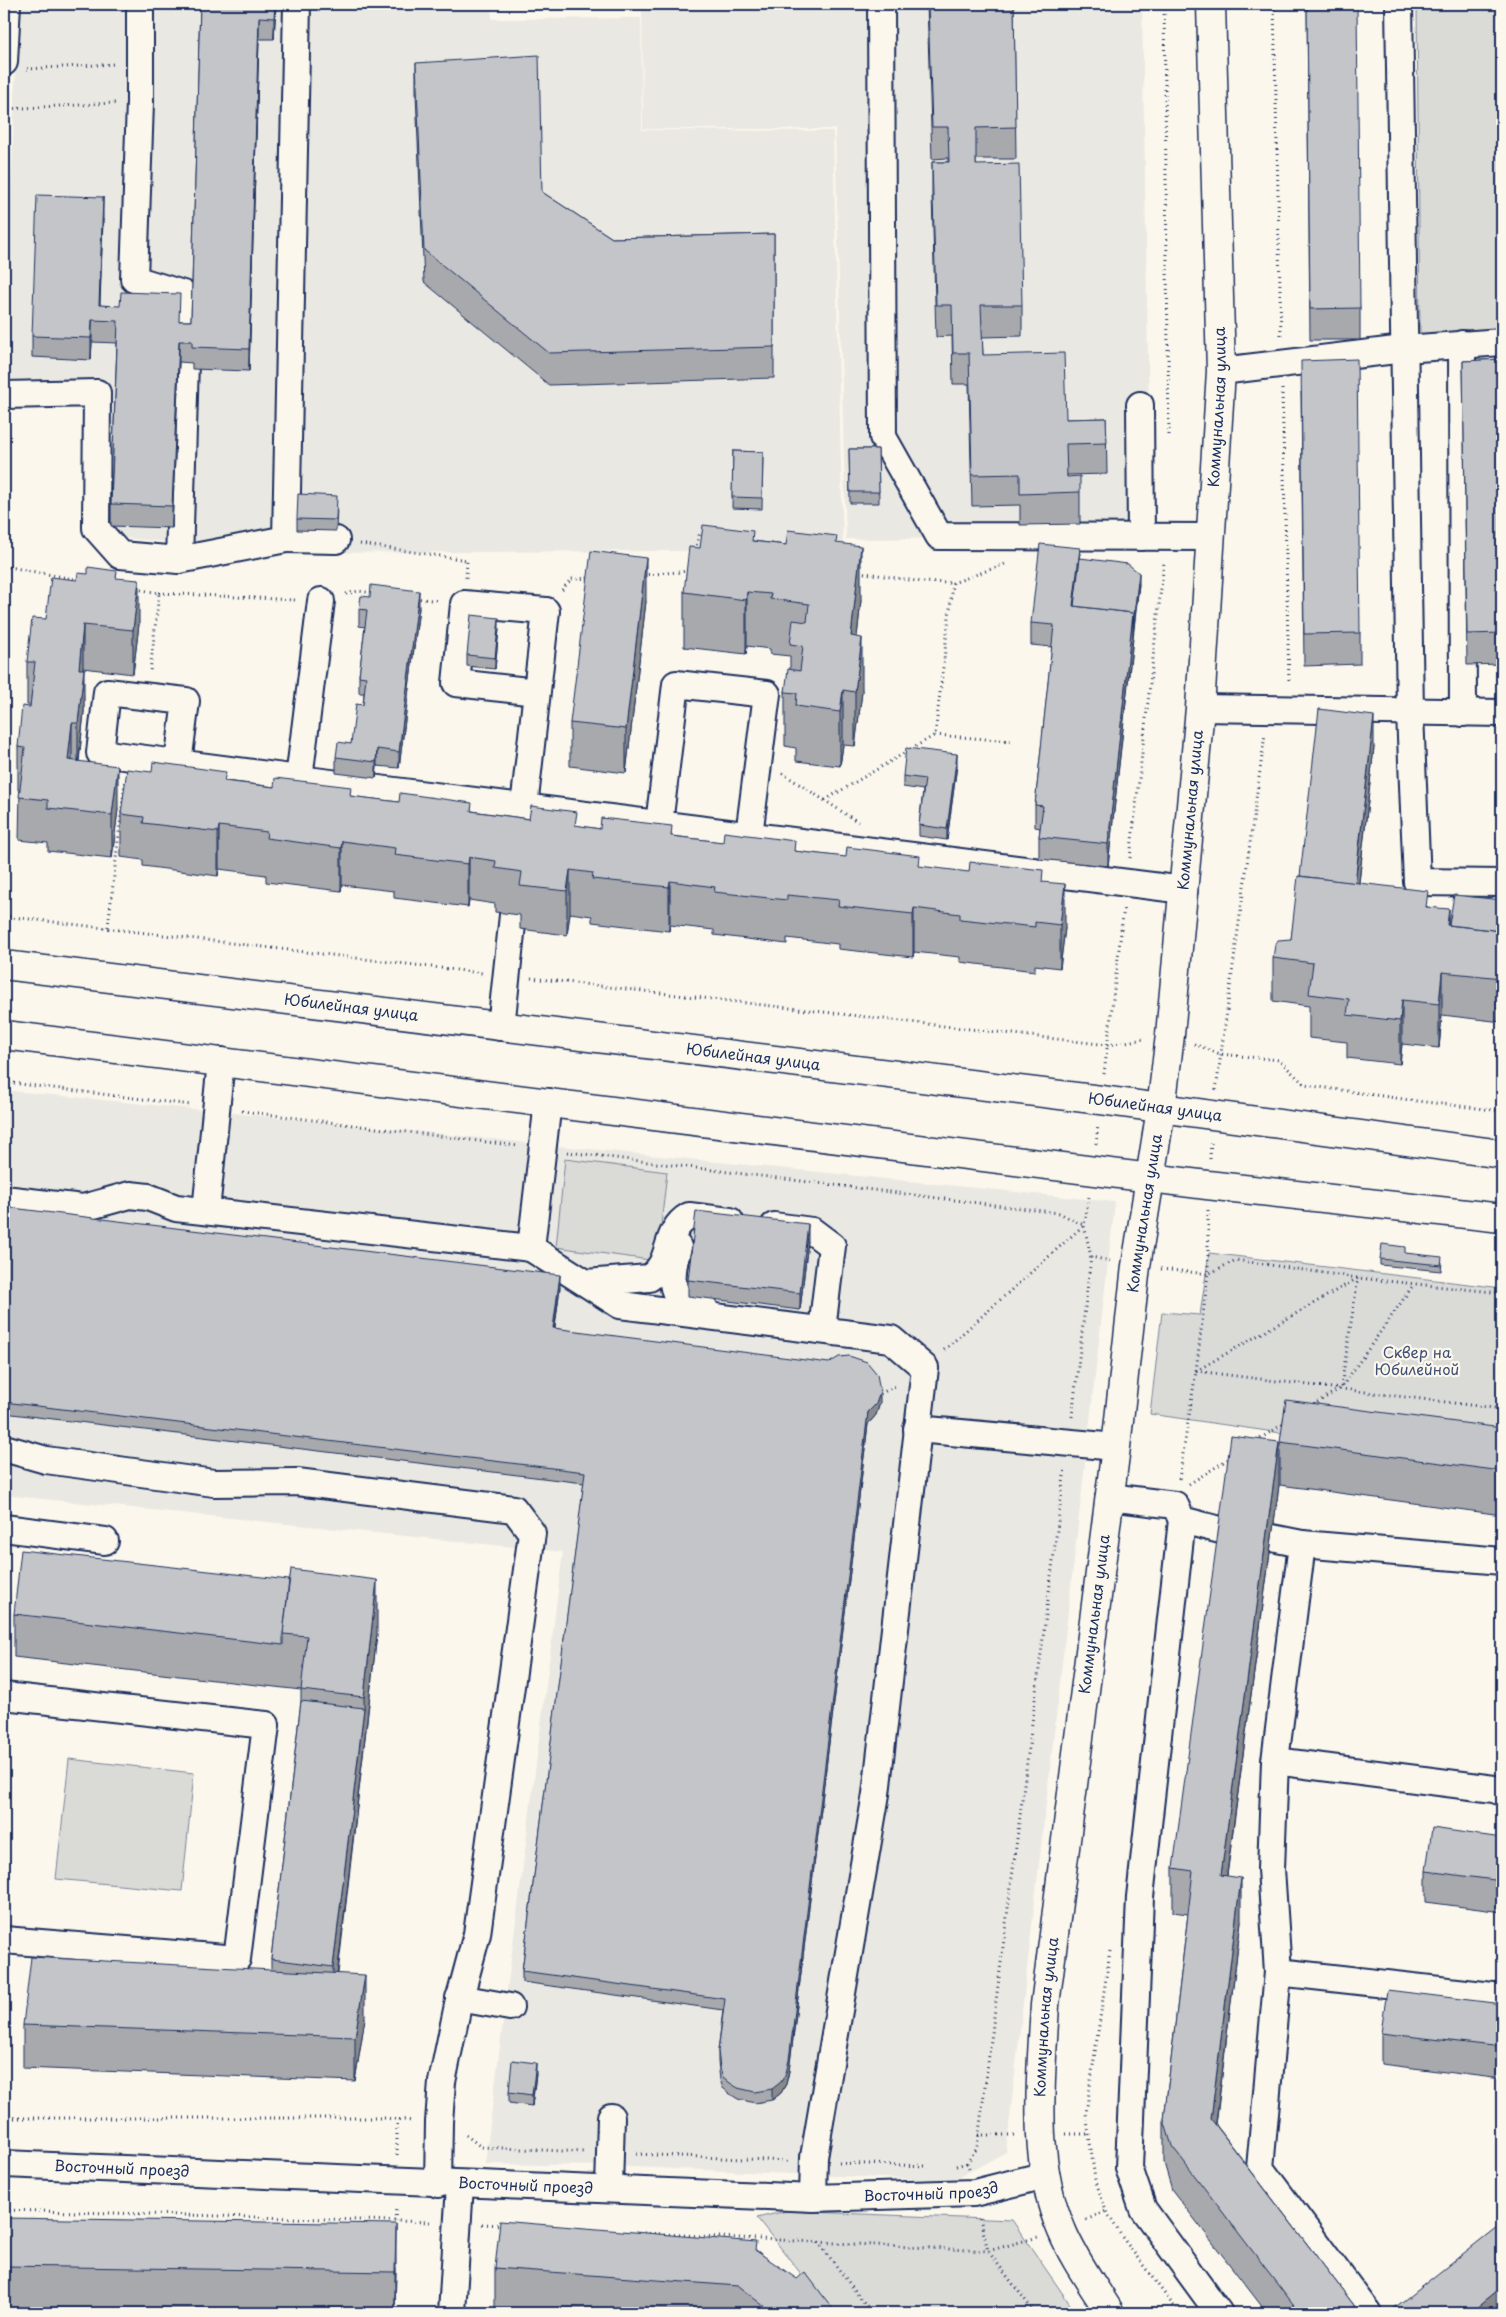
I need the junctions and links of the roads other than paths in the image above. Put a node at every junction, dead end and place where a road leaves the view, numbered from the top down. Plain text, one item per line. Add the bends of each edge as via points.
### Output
1 (7, 4) edge
2 (140, 4) edge
3 (297, 4) edge
4 (881, 4) edge
5 (1211, 4) edge
6 (1399, 4) edge
7 (9, 62) edge
8 (1502, 342) edge
9 (1462, 344) junction
10 (1404, 349) junction
11 (1221, 371) junction
12 (4, 395) edge
13 (1140, 405) dead end
14 (1141, 537) junction
15 (1209, 537) junction
16 (286, 539) junction
17 (336, 540) road end
18 (179, 560) junction
19 (321, 601) dead end
20 (537, 692) junction
21 (1200, 708) junction
22 (1410, 713) junction
23 (1463, 713) junction
24 (1502, 713) edge
25 (178, 764) junction
26 (300, 779) junction
27 (524, 807) junction
28 (658, 824) junction
29 (749, 835) junction
30 (1502, 882) edge
31 (1184, 890) junction
32 (4, 965) edge
33 (501, 1027) junction
34 (4, 1035) edge
35 (221, 1061) junction
36 (548, 1102) junction
37 (1160, 1109) junction
38 (1502, 1154) edge
39 (1150, 1178) junction
40 (4, 1199) edge
41 (206, 1211) junction
42 (705, 1218) junction
43 (1502, 1218) edge
44 (530, 1248) junction
45 (586, 1283) junction
46 (822, 1327) junction
47 (917, 1429) junction
48 (1116, 1447) junction
49 (4, 1448) edge
50 (1110, 1497) junction
51 (1178, 1506) junction
52 (4, 1528) edge
53 (1224, 1531) edge
54 (1272, 1538) edge
55 (105, 1541) dead end
56 (1302, 1544) junction
57 (1502, 1561) edge
58 (4, 1696) edge
59 (1275, 1761) junction
60 (1502, 1792) edge
61 (4, 1940) edge
62 (1278, 1972) junction
63 (1502, 1997) edge
64 (460, 1998) junction
65 (510, 2007) dead end
66 (611, 2117) dead end
67 (4, 2164) edge
68 (1046, 2175) junction
69 (449, 2184) junction
70 (609, 2189) junction
71 (813, 2198) junction
72 (452, 2313) edge
73 (1110, 2313) edge
74 (1219, 2313) edge
75 (1368, 2313) edge

1 - 7 street
2 - 18 street via 134,279 186,295
3 - 16 street
4 - 14 street via 883,437 939,536
5 - 11 main road, Коммунальная улица
6 - 10 street
8 - 9 street
9 - 10 street
9 - 23 street
10 - 11 street
10 - 22 street
11 - 15 main road, Коммунальная улица
12 - 18 street via 97,393 96,528 120,554
13 - 14 street
14 - 15 street
15 - 21 main road, Коммунальная улица
16 - 17 street
16 - 18 street
19 - 26 street
20 - 20 street via 546,611 464,604 456,683
20 - 27 street
21 - 22 street
21 - 31 main road, Коммунальная улица
22 - 23 street
22 - 30 street via 1417,882
23 - 24 street
25 - 25 street via 186,701 107,692 100,753
25 - 26 street
26 - 27 street
27 - 28 street
27 - 33 street
28 - 29 street
28 - 29 street via 676,684 767,694
29 - 31 street
31 - 37 main road, Коммунальная улица
32 - 33 main road, Юбилейная улица
33 - 37 main road, Юбилейная улица
34 - 35 main road
35 - 36 main road
35 - 41 street
36 - 39 main road
36 - 44 street
37 - 38 main road, Юбилейная улица
37 - 39 main road, Коммунальная улица
39 - 43 main road
39 - 48 main road, Коммунальная улица via 1136,1266
40 - 41 street via 83,1208 130,1195 148,1197 176,1208
41 - 44 street
42 - 45 street via 689,1216 682,1220 668,1244 665,1262 649,1278
42 - 46 street via 812,1231 832,1246
42 - 46 street via 680,1239 673,1262 673,1286 679,1299 690,1307 796,1320
44 - 45 street
45 - 46 street via 620,1305
46 - 47 street via 891,1339 925,1368
47 - 48 street
47 - 71 street via 876,1794 814,2162
48 - 50 main road, Коммунальная улица
49 - 64 street via 46,1460 214,1483 297,1482 514,1509 532,1533 477,1934
50 - 51 street
50 - 68 main road, Коммунальная улица via 1045,2005 1040,2090
51 - 53 street
51 - 74 street via 1140,1897 1129,2168 1144,2208
52 - 55 street
54 - 56 street
56 - 57 street
56 - 59 street
58 - 61 street via 266,1726 237,1959
59 - 60 street
59 - 62 street via 1271,1869
62 - 63 street
62 - 75 street via 1260,2168
64 - 65 street
64 - 69 street via 442,2082 439,2122
66 - 70 street
67 - 69 street, Восточный проезд
68 - 71 street, Восточный проезд via 974,2192
68 - 73 main road, Коммунальная улица via 1061,2231
69 - 70 street, Восточный проезд
69 - 72 street via 457,2223
70 - 71 street, Восточный проезд

